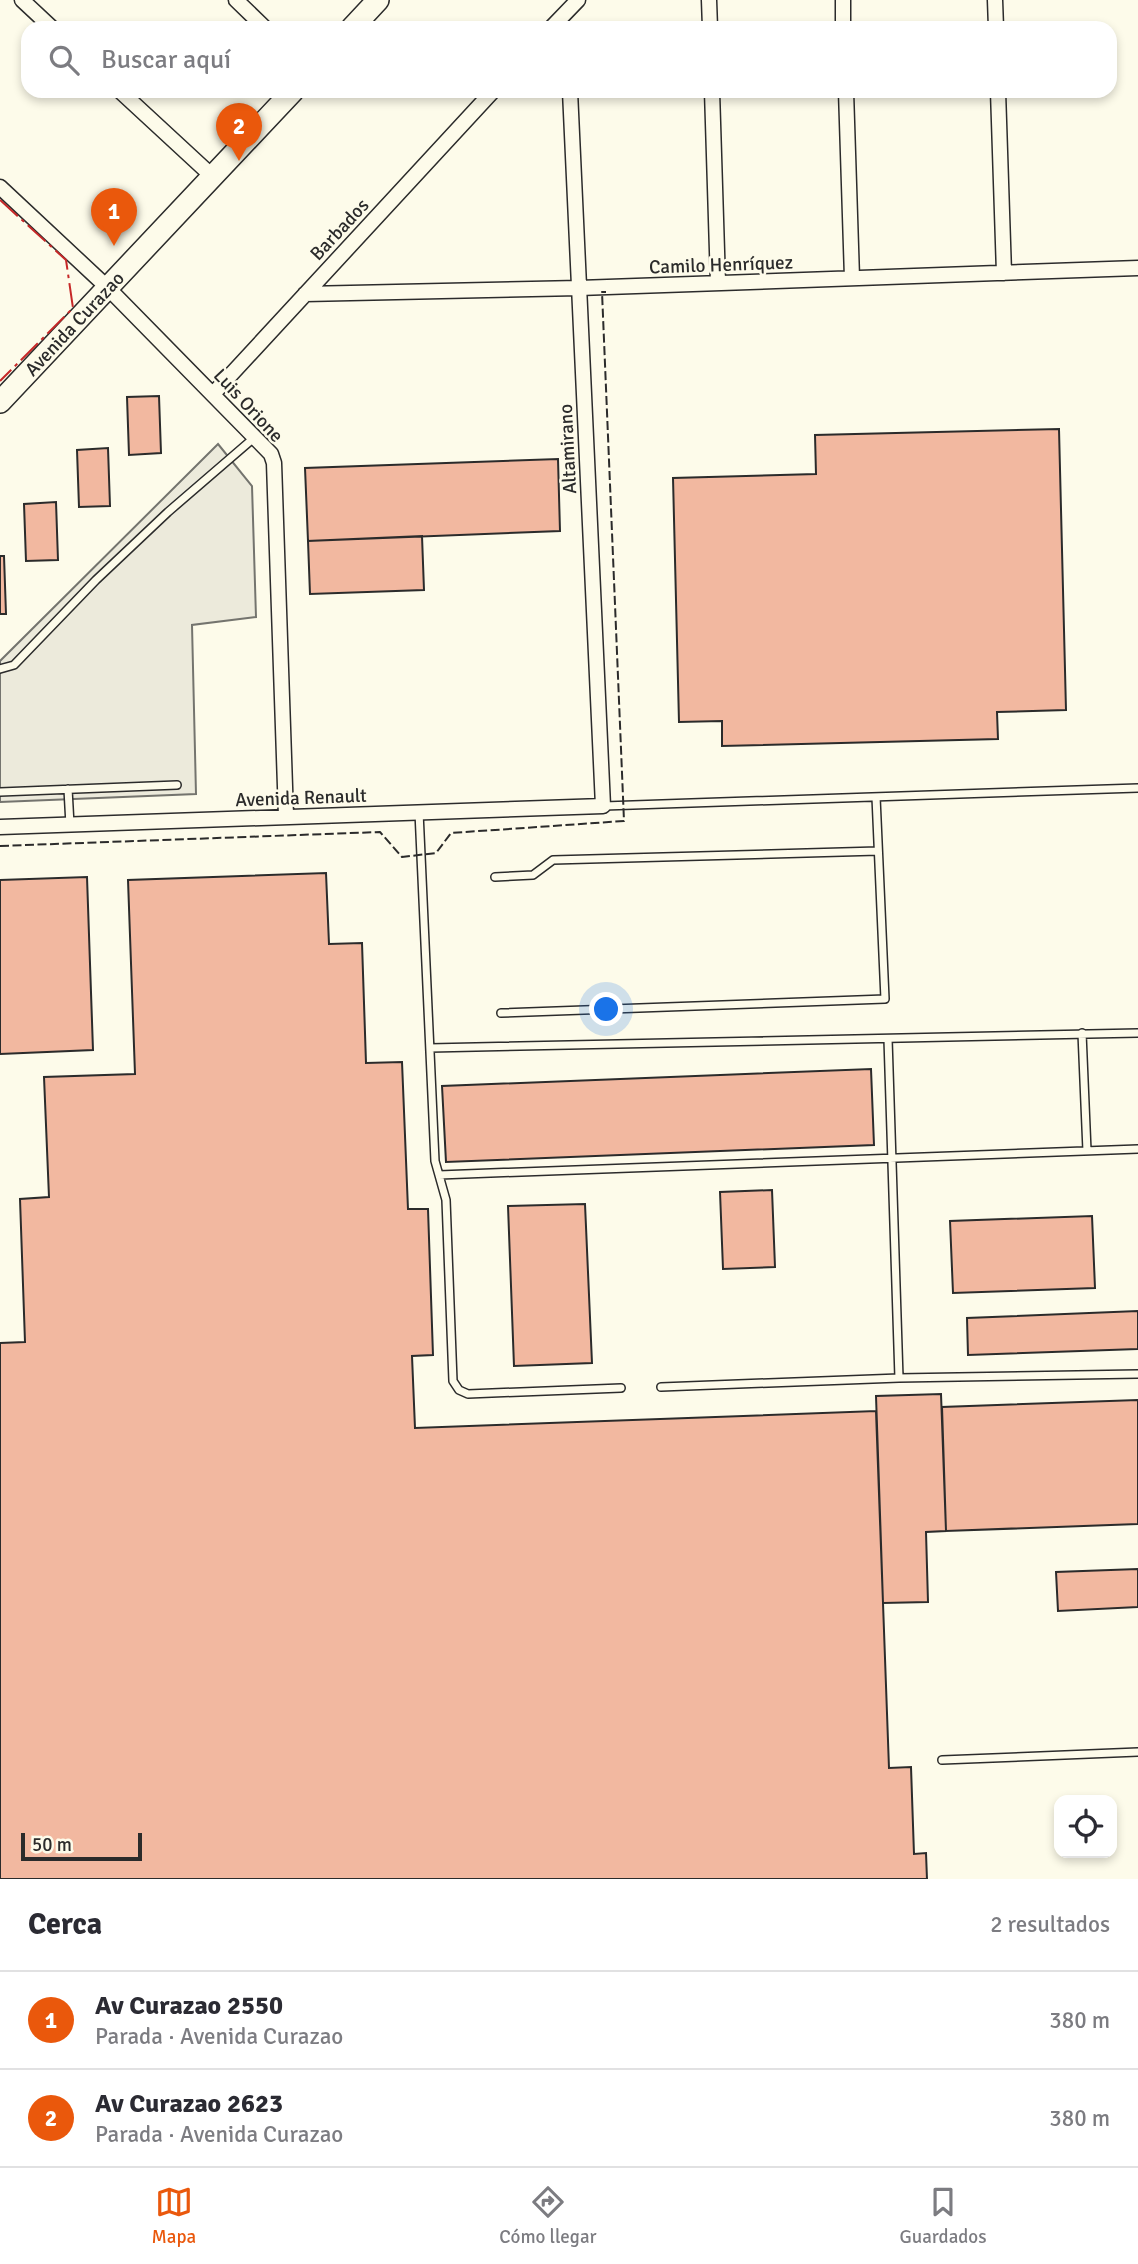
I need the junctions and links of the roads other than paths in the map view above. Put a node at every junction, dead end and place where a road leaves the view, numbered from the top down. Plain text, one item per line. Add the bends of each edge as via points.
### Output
1 (22, 0) edge
2 (236, 0) edge
3 (378, 0) edge
4 (578, 0) edge
5 (709, 0) edge
6 (842, 0) edge
7 (995, 0) edge
8 (567, 11) junction
9 (44, 21) edge
10 (258, 21) edge
11 (358, 21) edge
12 (558, 21) edge
13 (568, 21) edge
14 (710, 21) edge
15 (844, 21) edge
16 (996, 21) edge
17 (128, 98) edge
18 (286, 98) edge
19 (487, 98) edge
20 (570, 98) edge
21 (712, 98) edge
22 (845, 98) edge
23 (998, 98) edge
24 (212, 176) junction
25 (0, 187) edge
26 (1138, 268) edge
27 (1004, 273) junction
28 (852, 278) junction
29 (718, 283) junction
30 (108, 288) junction
31 (579, 288) junction
32 (305, 294) junction
33 (213, 394) junction
34 (0, 402) edge
35 (255, 437) junction
36 (0, 669) edge
37 (177, 785) dead end
38 (1138, 788) edge
39 (68, 789) junction
40 (0, 792) edge
41 (876, 796) junction
42 (603, 806) junction
43 (419, 812) junction
44 (286, 816) junction
45 (70, 825) junction
46 (0, 827) edge
47 (878, 851) junction
48 (495, 877) dead end
49 (501, 1013) dead end
50 (1082, 1033) junction
51 (1138, 1033) edge
52 (888, 1039) junction
53 (430, 1048) junction
54 (1138, 1149) edge
55 (1087, 1151) junction
56 (891, 1157) junction
57 (439, 1175) junction
58 (1138, 1374) edge
59 (899, 1378) junction
60 (661, 1387) dead end
61 (621, 1388) dead end
62 (1138, 1752) edge
63 (942, 1759) dead end

1 - 9 street
2 - 10 street
3 - 11 street
4 - 8 street
5 - 14 street
6 - 15 street
7 - 16 street
8 - 12 street
8 - 13 street
17 - 24 street
18 - 24 street, Avenida Curazao
19 - 32 street, Barbados
20 - 31 street, Altamirano
21 - 29 street
22 - 28 street
23 - 27 street
24 - 30 street, Avenida Curazao
25 - 30 street, Luis Orione
26 - 27 street, Camilo Henríquez
27 - 28 street, Camilo Henríquez
28 - 29 street, Camilo Henríquez
29 - 31 street, Camilo Henríquez
30 - 33 street, Luis Orione
30 - 34 street, Avenida Curazao
31 - 32 street, Camilo Henríquez
31 - 42 street, Altamirano
32 - 33 street, Barbados
33 - 35 street, Luis Orione
35 - 36 lane via 96,580 14,665
35 - 44 street, Luis Orione via 274,463
37 - 39 lane
38 - 41 lane
39 - 40 lane
39 - 45 lane
41 - 42 lane
41 - 47 lane
42 - 43 street, Avenida Renault
43 - 44 street, Avenida Renault
43 - 53 lane
44 - 45 street, Avenida Renault
45 - 46 street, Avenida Renault
47 - 48 lane via 553,860 533,875
47 - 49 lane via 885,999
50 - 51 lane
50 - 52 lane
50 - 55 lane
52 - 53 lane
52 - 56 lane
53 - 57 lane
54 - 55 lane
55 - 56 lane
56 - 57 lane
56 - 59 lane
57 - 61 lane via 446,1200 453,1381 459,1390 468,1394
58 - 59 lane
59 - 60 lane
62 - 63 lane

